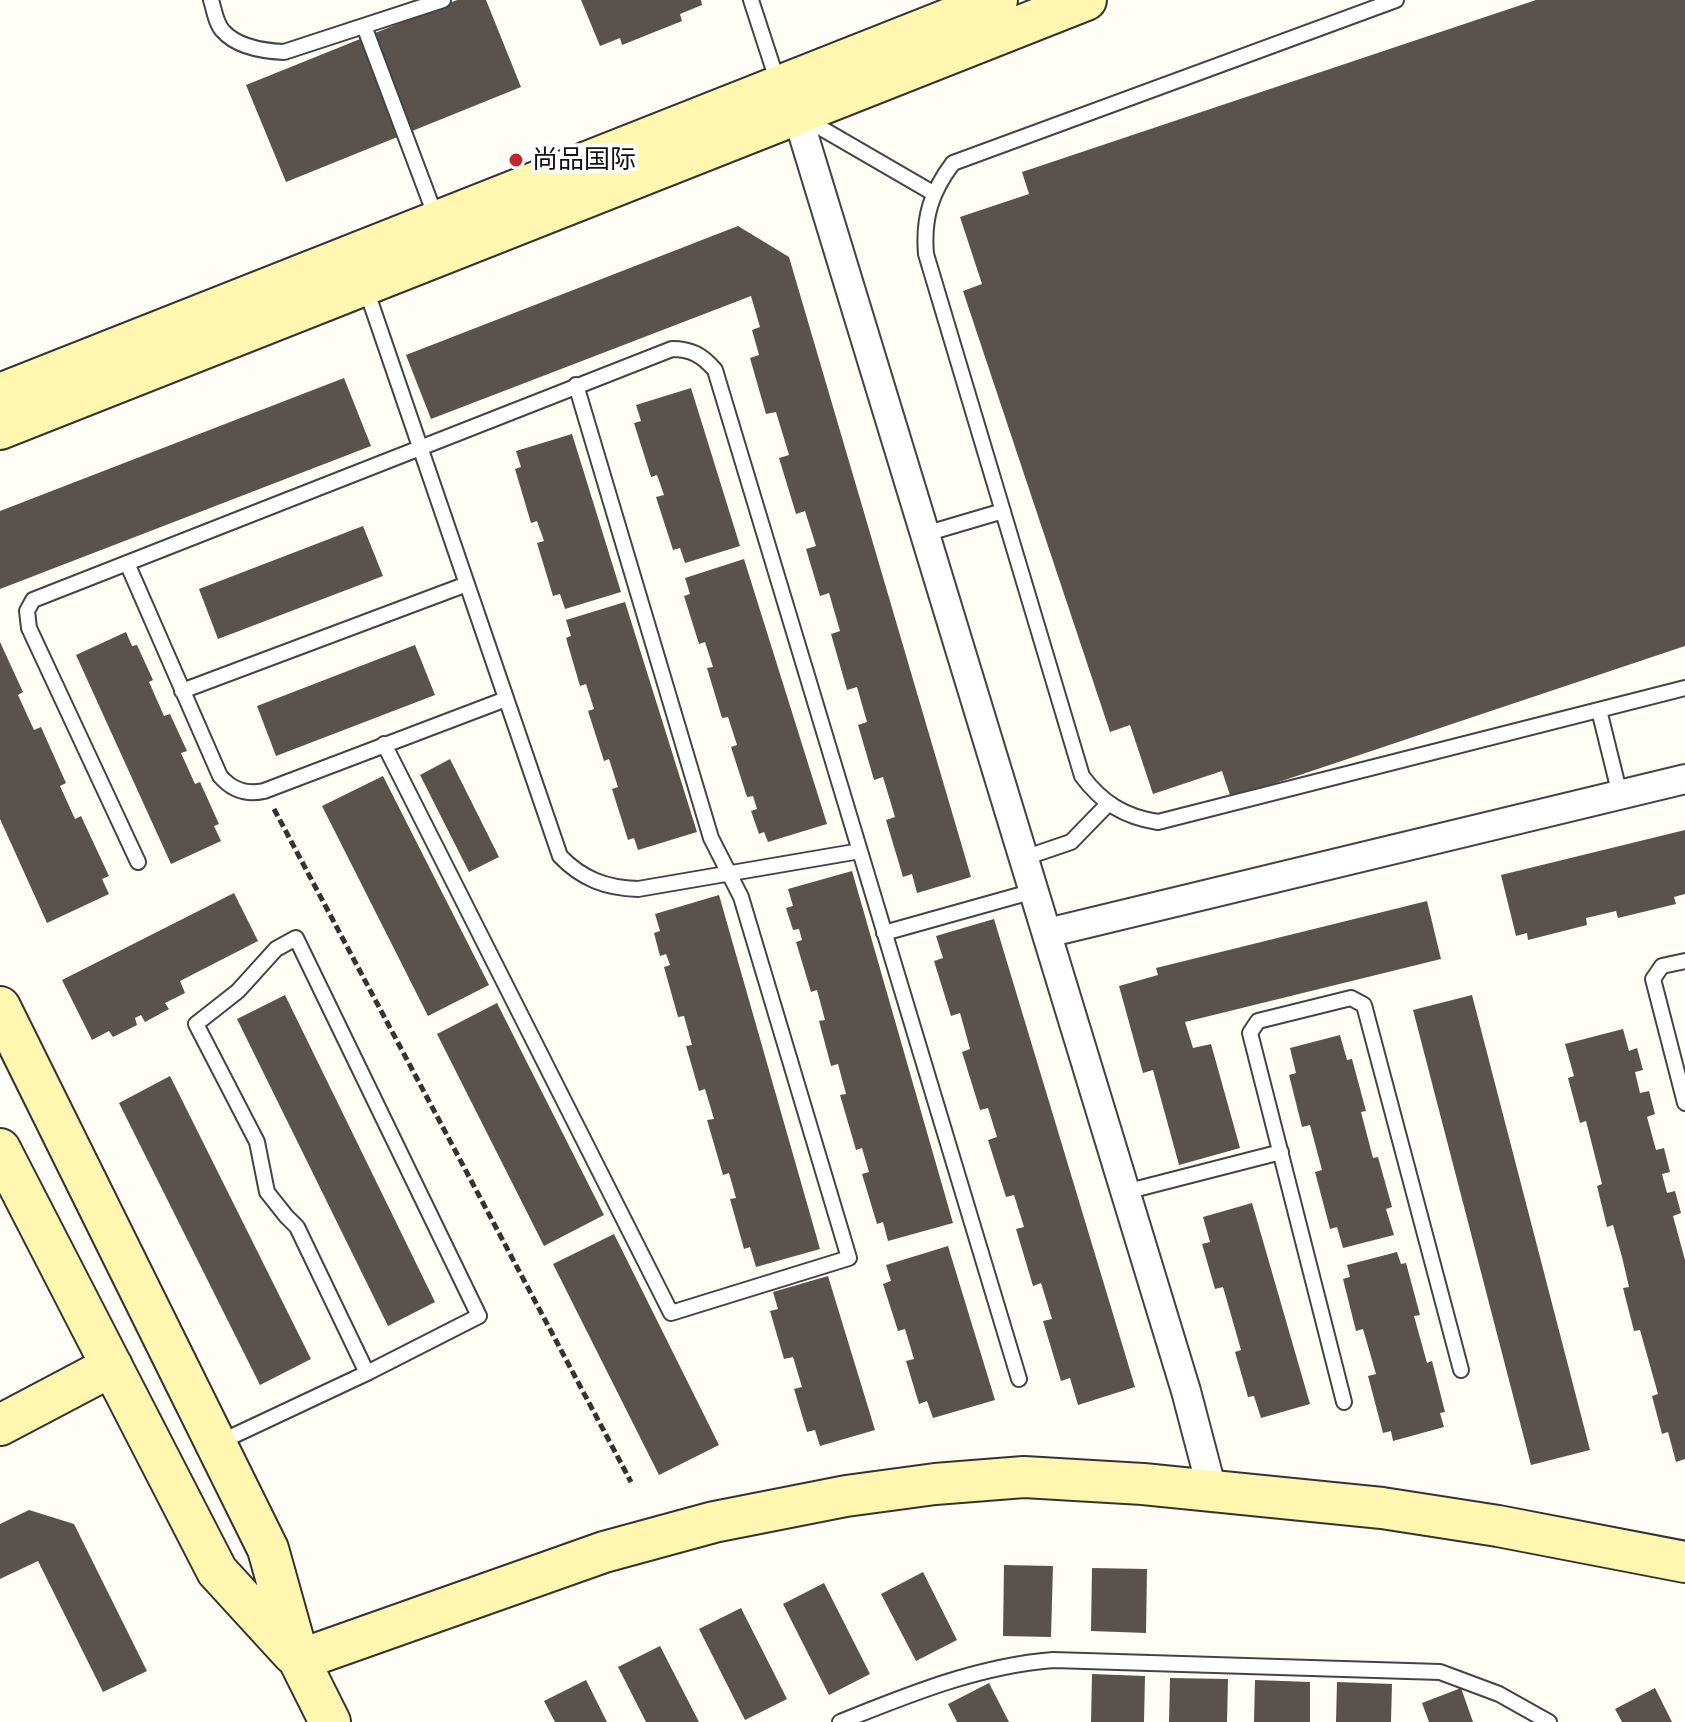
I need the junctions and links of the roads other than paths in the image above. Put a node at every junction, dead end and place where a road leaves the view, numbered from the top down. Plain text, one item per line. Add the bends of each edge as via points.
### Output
1 (211, 0) edge
2 (443, 0) edge
3 (751, 0) edge
4 (997, 0) edge
5 (1086, 0) edge
6 (1396, 0) edge
7 (1359, 6) edge
8 (364, 26) junction
9 (788, 100) junction
10 (933, 193) junction
11 (437, 221) junction
12 (364, 285) junction
13 (576, 385) junction
14 (0, 394) edge
15 (0, 429) edge
16 (420, 447) junction
17 (1003, 511) junction
18 (925, 534) junction
19 (127, 563) junction
20 (467, 584) junction
21 (1685, 688) edge
22 (182, 691) junction
23 (506, 699) junction
24 (1599, 710) junction
25 (384, 744) junction
26 (1685, 779) edge
27 (1620, 795) junction
28 (1108, 804) junction
29 (860, 851) junction
30 (1024, 858) junction
31 (138, 862) dead end
32 (729, 873) junction
33 (1034, 891) junction
34 (884, 933) junction
35 (1047, 933) junction
36 (1685, 961) edge
37 (0, 1007) edge
38 (1685, 1103) edge
39 (0, 1149) edge
40 (1281, 1152) junction
41 (1125, 1192) junction
42 (112, 1366) junction
43 (1461, 1370) dead end
44 (367, 1373) junction
45 (1019, 1379) dead end
46 (1344, 1402) dead end
47 (0, 1425) edge
48 (216, 1444) junction
49 (1212, 1490) junction
50 (1685, 1562) edge
51 (299, 1660) junction
52 (330, 1722) edge
53 (840, 1722) edge
54 (1549, 1722) edge

1 - 8 lane via 221,30 266,51 284,52
2 - 8 lane
3 - 9 lane
4 - 9 street
5 - 9 street
6 - 7 lane
7 - 10 lane via 953,163
8 - 11 lane
9 - 10 lane
9 - 11 street
9 - 12 street
9 - 18 street
10 - 17 lane via 926,218 926,254
11 - 14 street
12 - 15 street
12 - 16 lane
13 - 16 lane
13 - 29 lane via 672,349 697,353 715,370
13 - 32 lane via 711,838
16 - 19 lane
16 - 20 lane
17 - 18 lane
17 - 28 lane via 1082,776
18 - 30 street
19 - 22 lane
19 - 31 lane via 33,600 27,619
20 - 22 lane
20 - 23 lane
21 - 24 lane
22 - 25 lane via 220,776 244,792 264,791
23 - 25 lane
23 - 32 lane via 560,856 571,867 598,883 638,889
24 - 27 lane
24 - 28 lane via 1158,822
25 - 32 lane via 671,1313 849,1258 741,897
26 - 27 street
27 - 35 street
28 - 30 lane via 1071,842
29 - 32 lane
29 - 34 lane
30 - 33 street
33 - 34 lane
33 - 35 street
34 - 45 lane
35 - 41 street
36 - 38 lane via 1662,966 1653,979
37 - 48 street
39 - 42 street
40 - 41 lane
40 - 43 lane via 1250,1033 1258,1021 1351,998 1364,1005
40 - 46 lane
41 - 49 street
42 - 47 street
42 - 51 street via 217,1571
44 - 44 lane via 297,1227 267,1192 257,1142 196,1024 238,991 276,949 296,938 479,1316
44 - 48 lane
48 - 51 street via 268,1549
49 - 50 street via 1440,1517
49 - 51 street via 1024,1477 935,1484 780,1508 604,1552
51 - 52 street
53 - 54 lane via 958,1677 1053,1660 1440,1672 1499,1694

